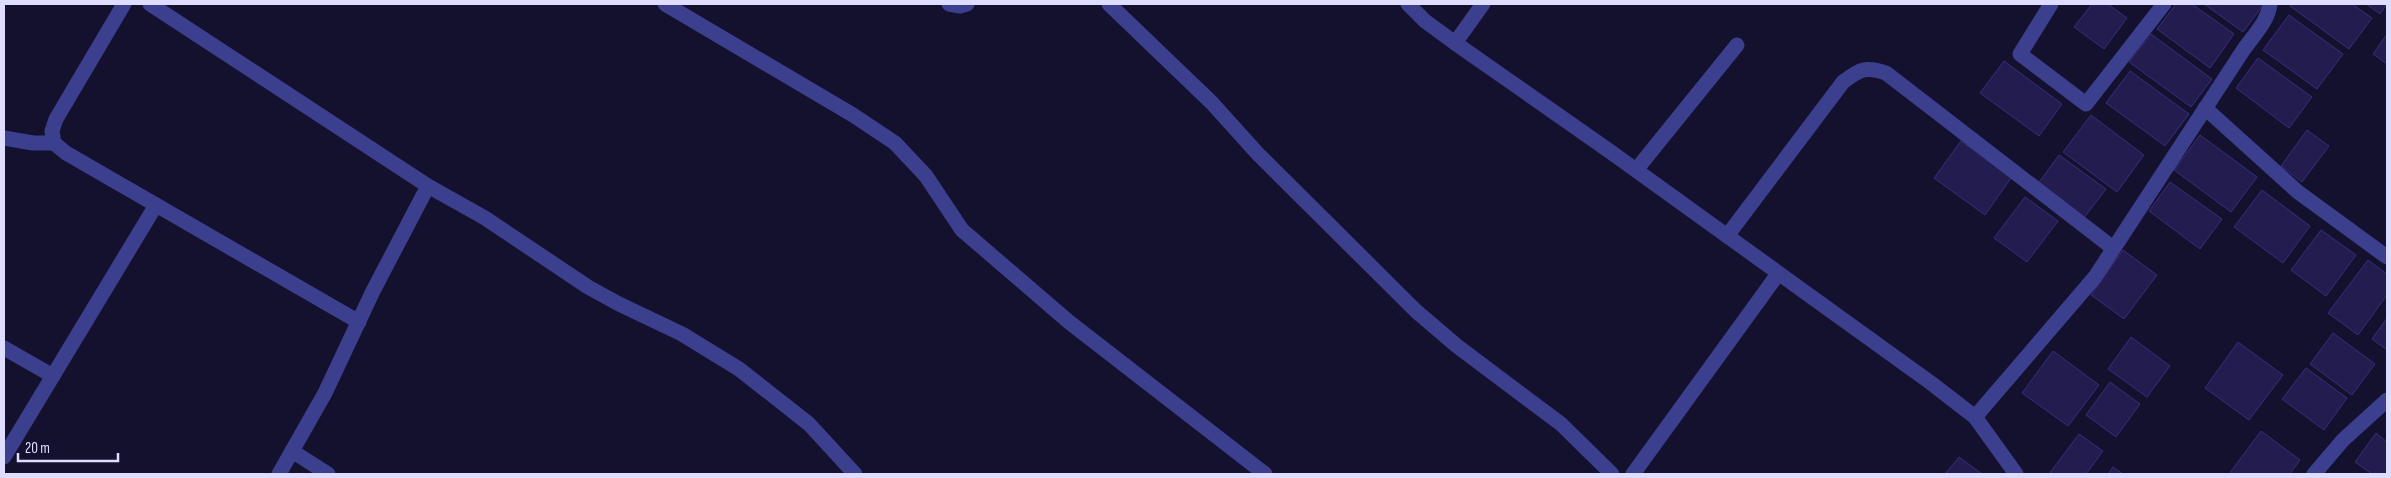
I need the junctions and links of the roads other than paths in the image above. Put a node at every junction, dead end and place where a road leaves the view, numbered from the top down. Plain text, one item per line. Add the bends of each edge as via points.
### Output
1 (124, 4) edge
2 (150, 4) edge
3 (665, 4) edge
4 (949, 4) edge
5 (967, 4) edge
6 (1109, 4) edge
7 (1408, 4) edge
8 (1483, 4) edge
9 (2051, 4) edge
10 (2164, 4) edge
11 (2272, 6) edge
12 (1455, 43) junction
13 (1737, 45) dead end
14 (2205, 108) junction
15 (4, 138) edge
16 (54, 142) junction
17 (1636, 170) junction
18 (428, 186) junction
19 (156, 205) junction
20 (1727, 236) junction
21 (2113, 248) junction
22 (2387, 257) edge
23 (1778, 274) junction
24 (359, 322) junction
25 (4, 348) edge
26 (53, 376) junction
27 (2387, 400) edge
28 (1975, 417) junction
29 (292, 451) junction
30 (4, 457) edge
31 (279, 474) edge
32 (328, 474) edge
33 (855, 474) edge
34 (1265, 474) edge
35 (1612, 474) edge
36 (1632, 474) edge
37 (2016, 474) edge
38 (2314, 474) edge

1 - 16 street via 56,119 52,130
2 - 18 street
3 - 34 street via 895,143 926,176 962,230 1069,322
4 - 5 street
6 - 35 street via 1212,102 1258,154 1416,311 1561,424
7 - 12 street
8 - 12 street
9 - 10 street via 2020,54 2086,104
11 - 14 street
12 - 17 street
13 - 17 street
14 - 21 street
14 - 22 street via 2298,192
15 - 16 street via 33,143
16 - 19 street via 66,153
17 - 20 street
18 - 24 street
18 - 33 street via 485,218 588,286 682,334 739,369 809,424
19 - 24 street
19 - 26 street
20 - 21 street via 1843,82 1856,72 1871,68 1886,73
20 - 23 street
21 - 28 street via 2083,293
23 - 28 street
23 - 36 street
24 - 29 street via 325,393
25 - 26 street
26 - 30 street
27 - 38 street via 2343,440
28 - 37 street
29 - 31 street
29 - 32 street

